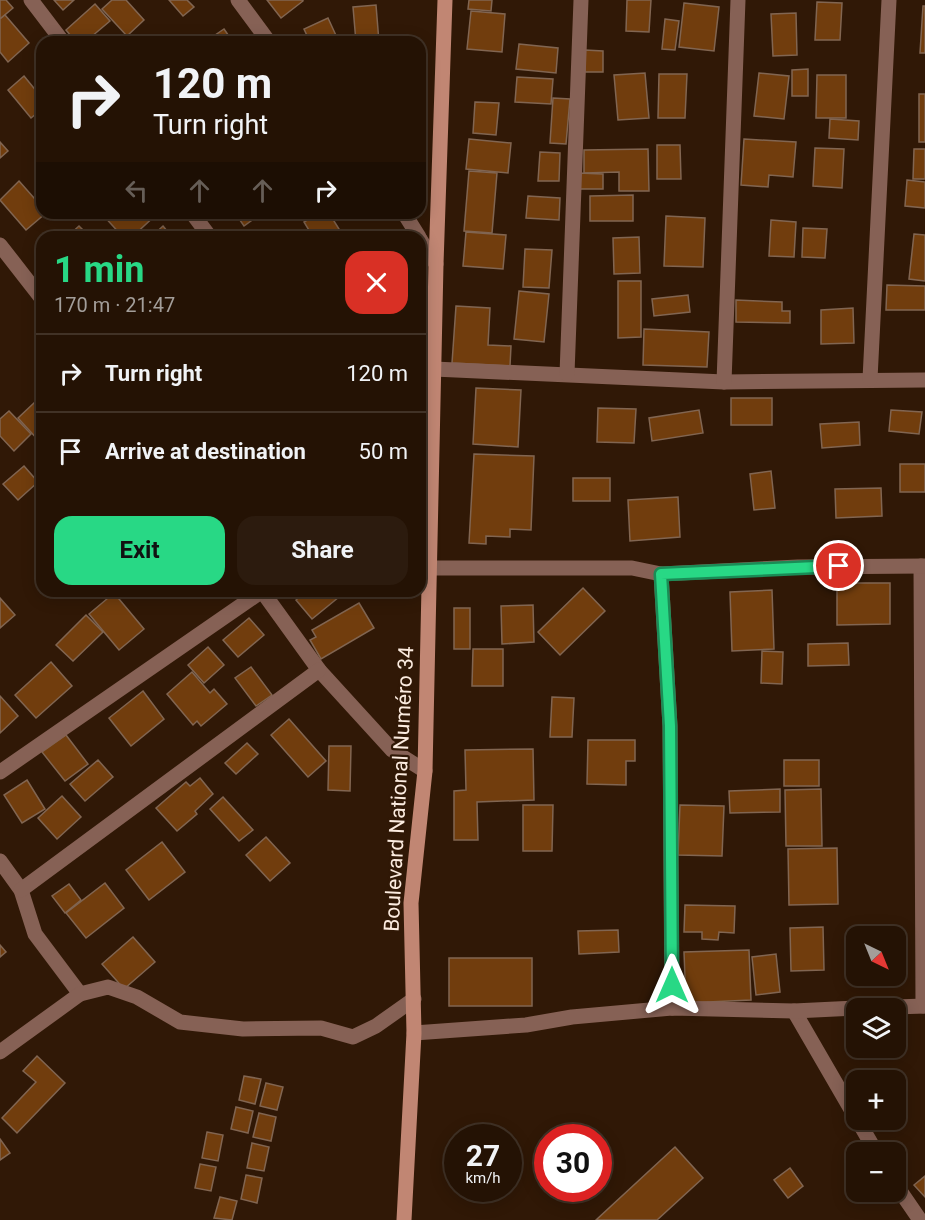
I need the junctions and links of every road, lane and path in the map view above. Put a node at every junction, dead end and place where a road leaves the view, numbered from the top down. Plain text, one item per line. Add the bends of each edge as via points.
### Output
1 (31, 0) edge
2 (238, 0) edge
3 (445, 0) edge
4 (581, 0) edge
5 (738, 0) edge
6 (889, 0) edge
7 (58, 36) edge
8 (265, 36) edge
9 (0, 245) edge
10 (426, 249) edge
11 (436, 264) junction
12 (36, 290) edge
13 (434, 369) junction
14 (567, 374) junction
15 (870, 379) junction
16 (925, 380) edge
17 (724, 382) junction
18 (426, 509) edge
19 (426, 556) edge
20 (923, 566) edge
21 (428, 568) junction
22 (661, 574) junction
23 (253, 597) edge
24 (266, 597) edge
25 (319, 670) junction
26 (425, 771) junction
27 (0, 772) edge
28 (0, 861) edge
29 (21, 890) junction
30 (80, 994) junction
31 (414, 999) junction
32 (924, 1006) edge
33 (906, 1007) edge
34 (672, 1008) junction
35 (846, 1008) edge
36 (794, 1011) junction
37 (414, 1033) junction
38 (0, 1052) edge
39 (846, 1100) edge
40 (906, 1200) edge
41 (404, 1220) edge
42 (920, 1220) edge

1 - 7 street
2 - 8 street
3 - 11 main road, Boulevard National Numéro 34
4 - 14 street
5 - 17 street
6 - 15 street
9 - 12 street
10 - 11 street
11 - 13 main road, Boulevard National Numéro 34
13 - 14 street
13 - 18 main road, Boulevard National Numéro 34
14 - 17 street
15 - 16 street
15 - 17 street
19 - 21 main road, Boulevard National Numéro 34
20 - 22 street
20 - 32 street
21 - 22 street via 632,568
21 - 26 main road, Boulevard National Numéro 34
22 - 34 street via 670,726
23 - 27 street
24 - 25 street
25 - 26 street via 392,750
25 - 29 street
26 - 31 main road, Boulevard National Numéro 34 via 411,903
28 - 29 street
29 - 30 street via 35,934
30 - 31 street via 108,987 137,997 180,1022 243,1029 321,1028 353,1037
30 - 38 street
31 - 37 main road, Boulevard National Numéro 34
32 - 33 street
34 - 36 street
34 - 37 street
35 - 36 street
36 - 39 street
37 - 41 main road, Boulevard National Numéro 34
40 - 42 street

